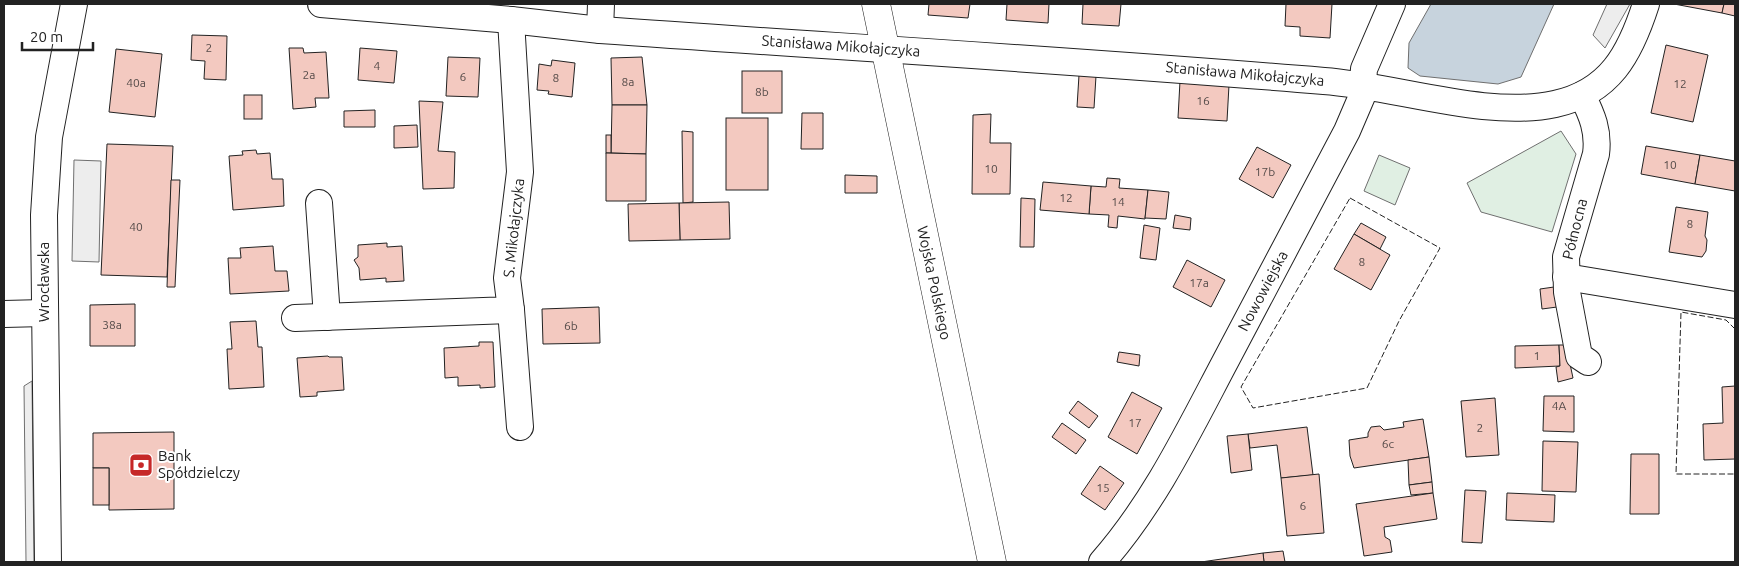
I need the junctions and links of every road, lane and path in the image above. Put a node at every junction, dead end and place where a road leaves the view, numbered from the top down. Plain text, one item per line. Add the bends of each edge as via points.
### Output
1 (74, 4) edge
2 (321, 4) edge
3 (601, 4) edge
4 (876, 4) edge
5 (1392, 4) edge
6 (1646, 4) edge
7 (512, 20) junction
8 (600, 30) junction
9 (886, 49) junction
10 (1362, 85) junction
11 (1582, 95) junction
12 (319, 202) dead end
13 (1566, 277) junction
14 (1735, 305) edge
15 (510, 310) junction
16 (44, 313) junction
17 (4, 314) edge
18 (327, 317) junction
19 (295, 318) dead end
20 (1588, 362) dead end
21 (520, 427) dead end
22 (48, 562) edge
23 (992, 562) edge
24 (1102, 562) edge

1 - 16 street, Wrocławska via 49,137 44,215
2 - 7 street, Stanisława Mikołajczyka
3 - 8 street
4 - 9 main road, Wojska Polskiego
5 - 10 street, Nowowiejska via 1364,69
6 - 11 street via 1624,57 1604,80
7 - 8 street, Stanisława Mikołajczyka
7 - 15 street, S. Mikołajczyka via 520,172 508,278
8 - 9 street, Stanisława Mikołajczyka
9 - 10 street, Stanisława Mikołajczyka
9 - 23 main road, Wojska Polskiego
10 - 11 street via 1493,107 1540,107
10 - 24 street, Nowowiejska via 1362,96 1347,131 1193,424 1150,499
11 - 13 street, Północna via 1596,127 1597,147 1568,244
12 - 18 street
13 - 14 street
13 - 20 street, Północna via 1579,356
15 - 18 street
15 - 21 street, S. Mikołajczyka
16 - 17 street
16 - 22 street, Wrocławska
18 - 19 street

